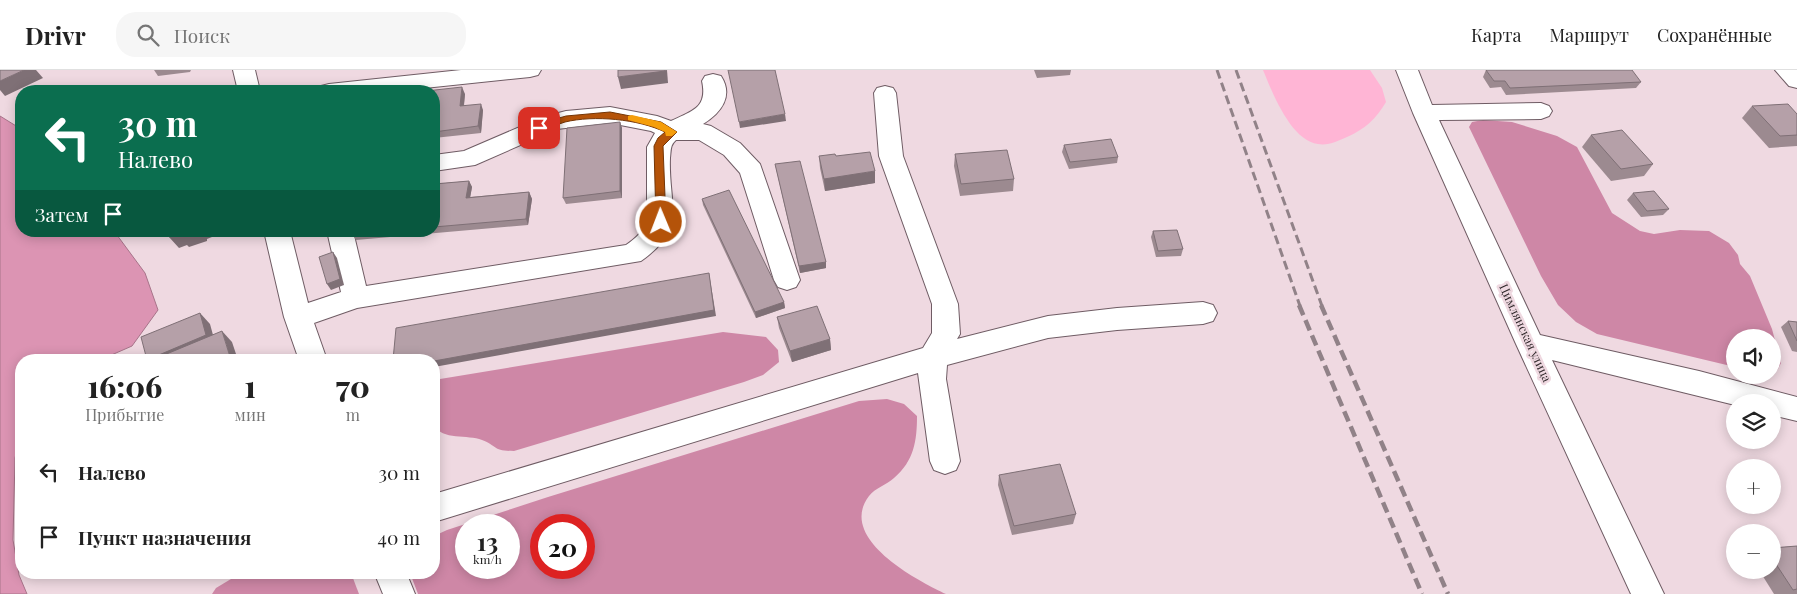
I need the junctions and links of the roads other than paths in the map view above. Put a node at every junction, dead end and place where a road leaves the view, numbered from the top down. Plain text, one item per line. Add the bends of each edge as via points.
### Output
1 (244, 70) edge
2 (530, 70) edge
3 (1407, 70) edge
4 (1786, 70) edge
5 (713, 80) dead end
6 (1797, 81) edge
7 (248, 85) edge
8 (386, 85) edge
9 (885, 93) dead end
10 (1541, 110) dead end
11 (1424, 113) junction
12 (672, 132) junction
13 (440, 162) edge
14 (278, 237) edge
15 (341, 237) edge
16 (788, 280) dead end
17 (356, 298) junction
18 (1203, 313) dead end
19 (298, 317) junction
20 (1530, 344) junction
21 (311, 354) edge
22 (933, 357) junction
23 (1739, 394) edge
24 (1781, 406) edge
25 (1797, 410) edge
26 (945, 460) dead end
27 (440, 506) edge
28 (393, 579) edge
29 (399, 594) edge
30 (1648, 594) edge

1 - 7 street
2 - 8 street
3 - 11 street, Цимлянская улица
4 - 6 street
5 - 12 street via 715,101 708,110
9 - 22 street via 891,156 945,304 946,334
10 - 11 street
11 - 20 street, Цимлянская улица
12 - 13 street via 657,124 610,115 566,119 467,159
12 - 16 street via 703,132 716,138 732,149 751,170
12 - 17 street via 658,146 661,222 652,237 632,254
14 - 19 street
15 - 17 street
17 - 19 street
18 - 22 street via 1048,327
19 - 21 street
20 - 23 street
20 - 30 street, Цимлянская улица
22 - 26 street via 932,379
22 - 27 street
24 - 25 street
28 - 29 street

